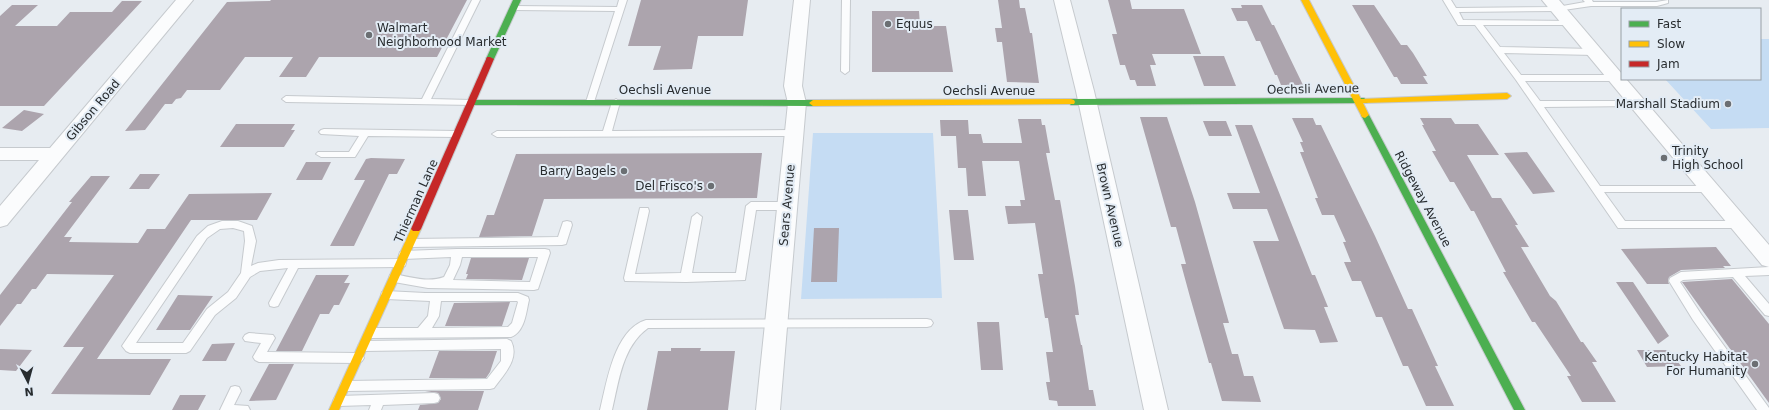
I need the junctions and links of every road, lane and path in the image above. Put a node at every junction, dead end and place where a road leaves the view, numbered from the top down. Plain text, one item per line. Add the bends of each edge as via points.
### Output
1 (185, 0) edge
2 (476, 0) edge
3 (623, 0) edge
4 (802, 0) edge
5 (808, 0) edge
6 (846, 0) edge
7 (1062, 0) edge
8 (1305, 0) edge
9 (1447, 0) edge
10 (1664, 0) edge
11 (1589, 2) edge
12 (515, 4) edge
13 (1553, 4) edge
14 (620, 9) junction
15 (1453, 10) junction
16 (1476, 22) junction
17 (1569, 23) junction
18 (1498, 50) junction
19 (1594, 52) junction
20 (845, 70) dead end
21 (1519, 78) junction
22 (1615, 78) junction
23 (1507, 96) dead end
24 (286, 99) dead end
25 (1357, 101) junction
26 (425, 102) junction
27 (590, 102) junction
28 (616, 102) junction
29 (797, 102) junction
30 (1087, 102) junction
31 (471, 103) junction
32 (1636, 103) junction
33 (1537, 104) junction
34 (324, 132) dead end
35 (366, 132) junction
36 (607, 133) junction
37 (793, 133) junction
38 (457, 134) junction
39 (497, 134) dead end
40 (0, 154) edge
41 (56, 154) junction
42 (320, 154) dead end
43 (1597, 189) junction
44 (1709, 189) junction
45 (787, 206) junction
46 (644, 211) dead end
47 (697, 217) dead end
48 (0, 220) edge
49 (567, 225) dead end
50 (1740, 225) junction
51 (410, 243) junction
52 (456, 253) junction
53 (403, 259) junction
54 (1769, 259) edge
55 (295, 264) junction
56 (1769, 271) edge
57 (1736, 273) junction
58 (246, 274) junction
59 (394, 278) junction
60 (686, 278) junction
61 (437, 284) junction
62 (386, 295) junction
63 (434, 297) junction
64 (274, 303) dead end
65 (1769, 312) edge
66 (927, 323) dead end
67 (776, 325) junction
68 (422, 332) junction
69 (370, 333) junction
70 (249, 338) dead end
71 (364, 346) junction
72 (358, 358) junction
73 (346, 386) junction
74 (235, 391) dead end
75 (434, 398) dead end
76 (336, 405) edge
77 (377, 405) edge
78 (244, 410) edge
79 (606, 410) edge
80 (768, 410) edge
81 (1156, 410) edge
82 (1520, 410) edge
83 (1764, 410) edge

1 - 41 street, Gibson Road
2 - 26 lane
3 - 14 lane
4 - 5 lane
4 - 29 street, Sears Avenue via 793,86
6 - 20 lane
7 - 30 street, Brown Avenue
8 - 25 street, Ridgeway Avenue
9 - 15 lane
10 - 11 lane via 1657,4
11 - 13 lane
12 - 14 lane
12 - 31 street, Thierman Lane
13 - 15 lane via 1533,9
13 - 17 street
14 - 27 lane
15 - 16 lane via 1461,22
16 - 17 lane
16 - 18 lane
17 - 19 street
18 - 19 lane
18 - 21 lane
19 - 22 street
21 - 22 lane
21 - 33 lane
22 - 32 street
23 - 25 street, Oechsli Avenue
24 - 26 lane
25 - 30 street, Oechsli Avenue
25 - 82 street, Ridgeway Avenue
26 - 31 lane
27 - 28 street, Oechsli Avenue
27 - 31 street, Oechsli Avenue
28 - 29 street, Oechsli Avenue
28 - 36 lane
29 - 30 street, Oechsli Avenue
29 - 37 street, Sears Avenue
30 - 81 street, Brown Avenue
31 - 38 street, Thierman Lane
32 - 33 lane
32 - 44 street
33 - 43 lane
34 - 35 lane
35 - 38 lane
35 - 42 lane via 352,155
36 - 37 lane
36 - 39 lane
37 - 45 street, Sears Avenue
38 - 51 street, Thierman Lane
40 - 41 street
41 - 48 street, Gibson Road
43 - 44 lane
43 - 50 lane via 1622,225
44 - 50 street
45 - 60 lane via 750,206 741,278
45 - 67 street, Sears Avenue
46 - 60 lane via 629,278
47 - 60 lane
49 - 51 lane via 562,241
50 - 54 street
51 - 53 street, Thierman Lane
52 - 53 lane
52 - 61 lane via 455,265 448,280
52 - 61 lane via 545,253 534,286
53 - 55 lane
53 - 59 street, Thierman Lane
55 - 58 lane via 258,267
55 - 64 lane
56 - 57 lane
57 - 65 lane
57 - 83 lane via 1681,276 1674,281
58 - 58 lane via 232,296 211,312 186,348 128,346 195,247 206,232 214,227 241,225 248,229 251,245
59 - 61 lane
59 - 62 street, Thierman Lane
62 - 63 lane
62 - 69 street, Thierman Lane
63 - 68 lane via 437,306 430,325
63 - 68 lane via 518,297 524,300 511,332
66 - 67 lane
67 - 79 lane via 646,324 636,329 620,355
67 - 80 street, Sears Avenue
68 - 69 lane
69 - 71 street, Thierman Lane
70 - 72 lane via 270,338 259,357
71 - 72 street, Thierman Lane
71 - 73 lane via 506,344 507,362 490,384
72 - 73 street, Thierman Lane
73 - 76 street, Thierman Lane
74 - 78 lane via 226,410
75 - 77 lane
76 - 77 lane

